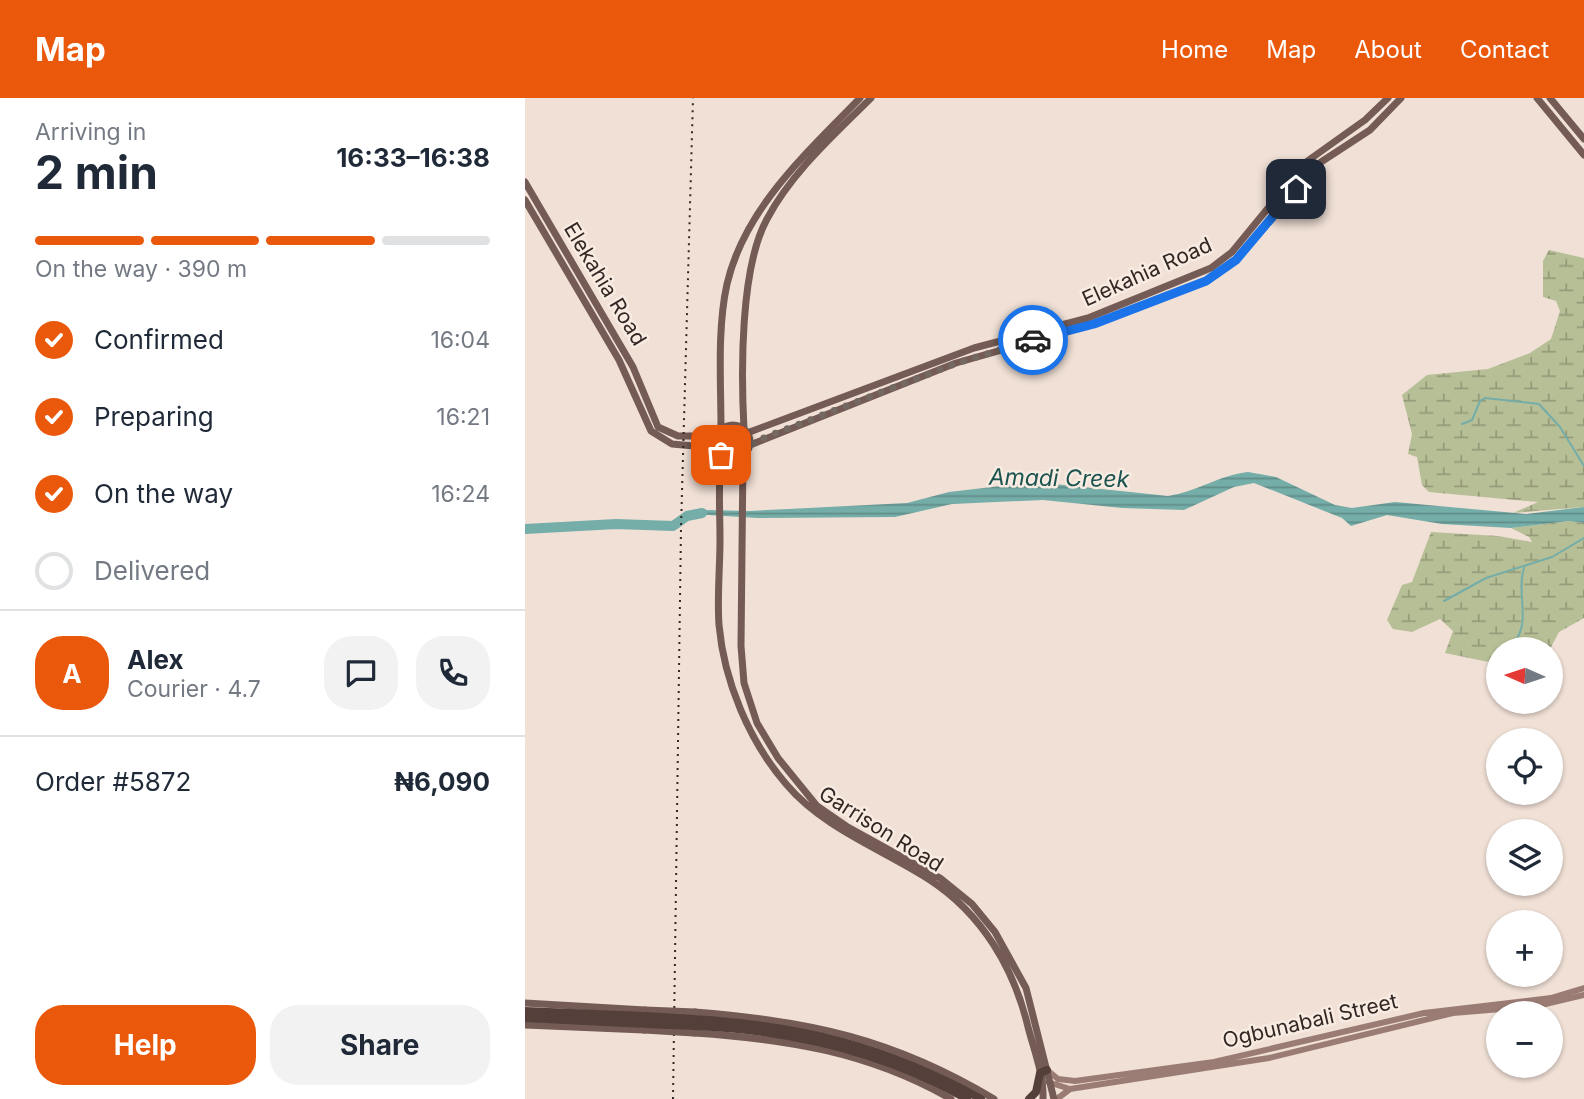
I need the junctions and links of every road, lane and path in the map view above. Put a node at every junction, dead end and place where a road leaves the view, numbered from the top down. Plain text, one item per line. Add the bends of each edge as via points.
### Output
1 (860, 98) edge
2 (871, 98) edge
3 (1388, 98) edge
4 (1401, 98) edge
5 (1537, 98) edge
6 (1550, 98) edge
7 (1584, 139) edge
8 (1584, 155) edge
9 (525, 183) edge
10 (525, 200) edge
11 (746, 431) junction
12 (719, 432) junction
13 (750, 445) junction
14 (719, 452) junction
15 (743, 456) junction
16 (1584, 988) edge
17 (1584, 995) edge
18 (525, 1003) edge
19 (525, 1011) edge
20 (525, 1018) edge
21 (645, 1020) junction
22 (694, 1022) junction
23 (525, 1026) edge
24 (1043, 1071) junction
25 (931, 1076) junction
26 (1050, 1084) junction
27 (1070, 1089) junction
28 (951, 1099) edge
29 (967, 1099) edge
30 (981, 1099) edge
31 (994, 1099) edge
32 (1029, 1099) edge
33 (1043, 1099) edge
34 (1056, 1099) edge

1 - 12 main road via 780,182 735,262 725,301
2 - 11 main road via 790,183 765,222 749,289
3 - 11 main road, Elekahia Road via 1306,162 1232,252 1211,268 1089,318 961,352
4 - 13 main road, Elekahia Road via 1370,130 1321,162 1236,260 1206,281 1094,324 957,363
5 - 8 main road
6 - 7 main road
9 - 12 main road, Elekahia Road via 633,367 658,427 678,436
10 - 14 main road, Elekahia Road via 619,360 651,431 672,444
11 - 12 main road via 733,425
11 - 13 main road
12 - 14 main road
13 - 15 main road
14 - 15 main road via 731,459
14 - 24 main road, Garrison Road via 722,646 734,692 753,736 781,779 813,809 930,880 966,909 1019,992
15 - 24 main road, Garrison Road via 744,682 767,742 817,806 940,878 972,904 995,932 1026,988
16 - 24 street, Ogbunabali Street via 1551,998 1424,1013 1195,1065 1075,1081
17 - 27 street, Ogbunabali Street via 1538,1006 1453,1013 1269,1058
18 - 21 main road
19 - 21 highway
20 - 21 highway
21 - 22 highway, bridge
21 - 22 main road, bridge
21 - 23 main road
22 - 25 highway via 811,1032 880,1051
22 - 28 main road via 828,1048
22 - 31 main road via 797,1023 867,1040 916,1058
24 - 26 main road, Garrison Road
24 - 32 highway
24 - 33 main road, Garrison Road
25 - 29 highway
25 - 30 highway
26 - 27 street, Ogbunabali Street
26 - 34 main road, Garrison Road
27 - 34 street, Ogbunabali Street

